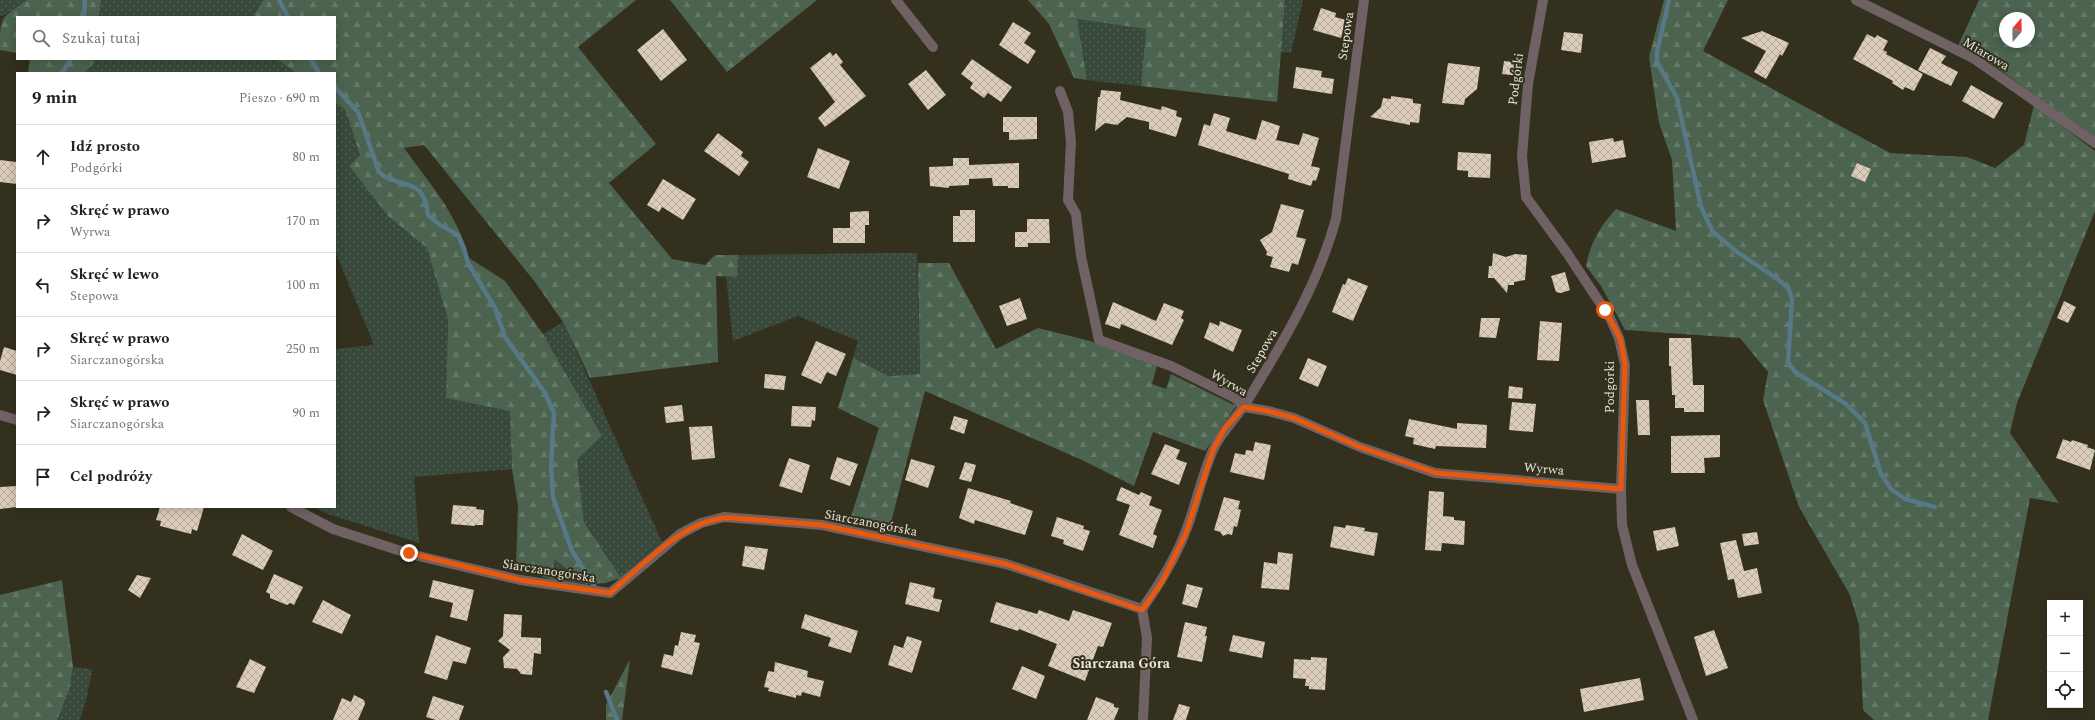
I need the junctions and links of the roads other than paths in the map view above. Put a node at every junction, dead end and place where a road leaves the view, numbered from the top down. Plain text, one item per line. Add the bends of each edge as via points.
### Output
1 (896, 0) edge
2 (1364, 0) edge
3 (1543, 0) edge
4 (1856, 0) edge
5 (933, 47) dead end
6 (1060, 91) dead end
7 (2095, 143) edge
8 (1244, 407) junction
9 (0, 415) edge
10 (16, 420) edge
11 (1621, 489) junction
12 (293, 508) edge
13 (1142, 610) junction
14 (1143, 720) edge
15 (1693, 720) edge

1 - 5 street
2 - 8 street, Stepowa via 1346,125 1336,219 1329,246 1313,286
3 - 11 street, Podgórki via 1527,91 1522,156 1526,196 1572,259 1620,338 1625,364
4 - 7 street, Miarowa via 1973,58
6 - 8 street, Wyrwa via 1068,112 1071,142 1068,200 1076,214 1081,256 1099,340 1171,366 1235,398
8 - 11 street, Wyrwa via 1294,418 1360,447 1436,473
8 - 13 street, Stepowa via 1225,428 1213,450 1186,533 1162,582
9 - 10 street
11 - 15 street, Podgórki via 1622,525 1632,565
12 - 13 street, Siarczanogórska via 333,529 410,554 520,580 610,593 680,534 701,523 724,517 822,525 1006,564
13 - 14 street via 1146,638

